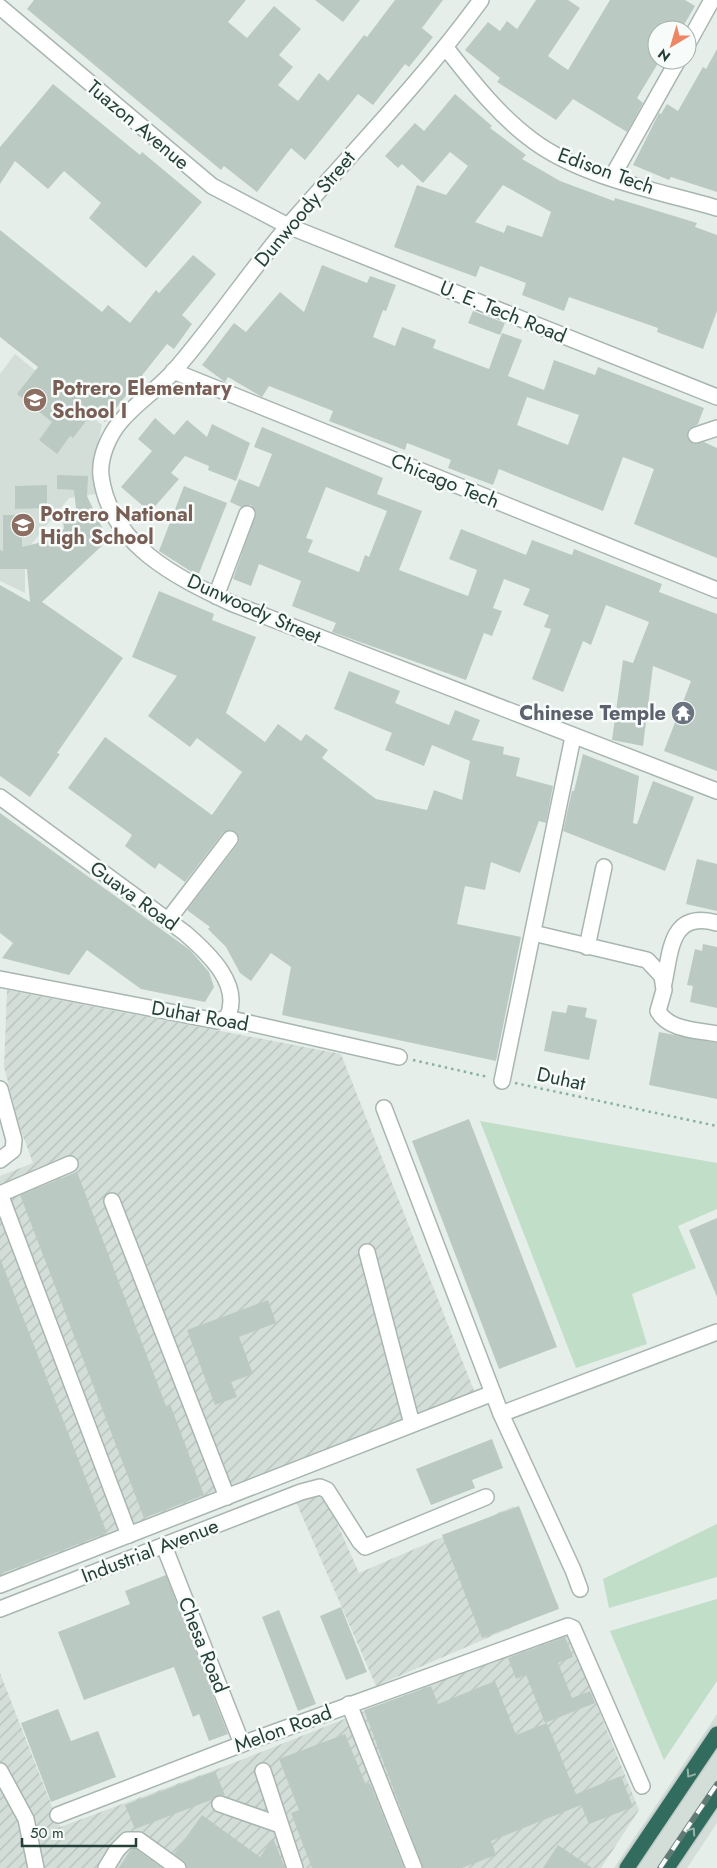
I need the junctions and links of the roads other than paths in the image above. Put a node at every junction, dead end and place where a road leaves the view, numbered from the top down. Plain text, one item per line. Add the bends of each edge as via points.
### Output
1 (481, 0) edge
2 (712, 0) edge
3 (3, 7) edge
4 (697, 27) edge
5 (446, 48) junction
6 (672, 70) edge
7 (612, 177) junction
8 (717, 208) edge
9 (288, 226) junction
10 (173, 372) junction
11 (717, 397) edge
12 (717, 428) edge
13 (696, 435) dead end
14 (247, 514) dead end
15 (717, 590) edge
16 (216, 596) junction
17 (573, 737) junction
18 (717, 791) edge
19 (0, 797) edge
20 (230, 839) dead end
21 (604, 866) dead end
22 (168, 920) junction
23 (717, 923) edge
24 (533, 933) junction
25 (587, 947) junction
26 (0, 979) edge
27 (664, 982) junction
28 (227, 1018) junction
29 (717, 1034) edge
30 (399, 1057) road end
31 (502, 1081) road end
32 (0, 1089) edge
33 (384, 1108) dead end
34 (0, 1160) edge
35 (70, 1164) dead end
36 (0, 1194) edge
37 (112, 1201) dead end
38 (367, 1252) dead end
39 (717, 1332) edge
40 (493, 1393) junction
41 (501, 1414) junction
42 (412, 1424) junction
43 (227, 1497) junction
44 (486, 1497) dead end
45 (129, 1535) junction
46 (164, 1546) junction
47 (0, 1585) edge
48 (580, 1589) dead end
49 (0, 1610) edge
50 (349, 1704) junction
51 (717, 1734) edge
52 (242, 1744) junction
53 (0, 1771) edge
54 (263, 1771) dead end
55 (642, 1786) dead end
56 (717, 1794) edge
57 (220, 1804) dead end
58 (58, 1815) dead end
59 (280, 1825) junction
60 (36, 1868) edge
61 (106, 1868) edge
62 (178, 1868) edge
63 (295, 1868) edge
64 (414, 1868) edge
65 (627, 1868) edge
66 (668, 1868) edge

1 - 5 street, Dunwoody Street
2 - 4 street
3 - 9 street, Tuazon Avenue via 208,184
5 - 7 street, Edison Tech via 479,89 532,140 570,162
5 - 9 street, Dunwoody Street
6 - 7 street
7 - 8 street, Edison Tech
9 - 10 street, Dunwoody Street
9 - 11 street, U. E. Tech Road
10 - 15 street, Chicago Tech
10 - 16 street, Dunwoody Street via 121,421 105,447 101,475 108,503 126,534 148,557 190,584
12 - 13 street
14 - 16 street
16 - 17 street, Dunwoody Street
17 - 18 street, Dunwoody Street
17 - 24 street
19 - 22 street, Guava Road
20 - 22 street
21 - 25 street
22 - 28 street, Guava Road via 219,967 229,988 232,1007
23 - 27 street via 692,920 678,930
24 - 25 street
24 - 31 street
25 - 27 street via 647,960 658,970
26 - 28 street, Duhat Road via 217,1021
27 - 29 street via 658,1011 669,1024
28 - 30 street, Duhat Road
32 - 34 street via 14,1140 13,1150
33 - 40 street
35 - 36 street
36 - 45 street
37 - 43 street
38 - 42 street
39 - 41 street
40 - 41 street
40 - 42 street
41 - 48 street
42 - 43 street
43 - 45 street
44 - 46 street, Industrial Avenue via 365,1547 327,1490 320,1487
45 - 47 street
46 - 49 street, Industrial Avenue
46 - 52 street, Chesa Road
50 - 52 street, Melon Road
50 - 55 street, Melon Road via 568,1626 573,1628
50 - 64 street
51 -> 65 highway
52 - 58 street, Melon Road
53 - 60 street via 26,1819
54 - 59 street
66 -> 56 highway
57 - 59 street
59 - 63 street
61 - 62 street via 127,1840 139,1840

